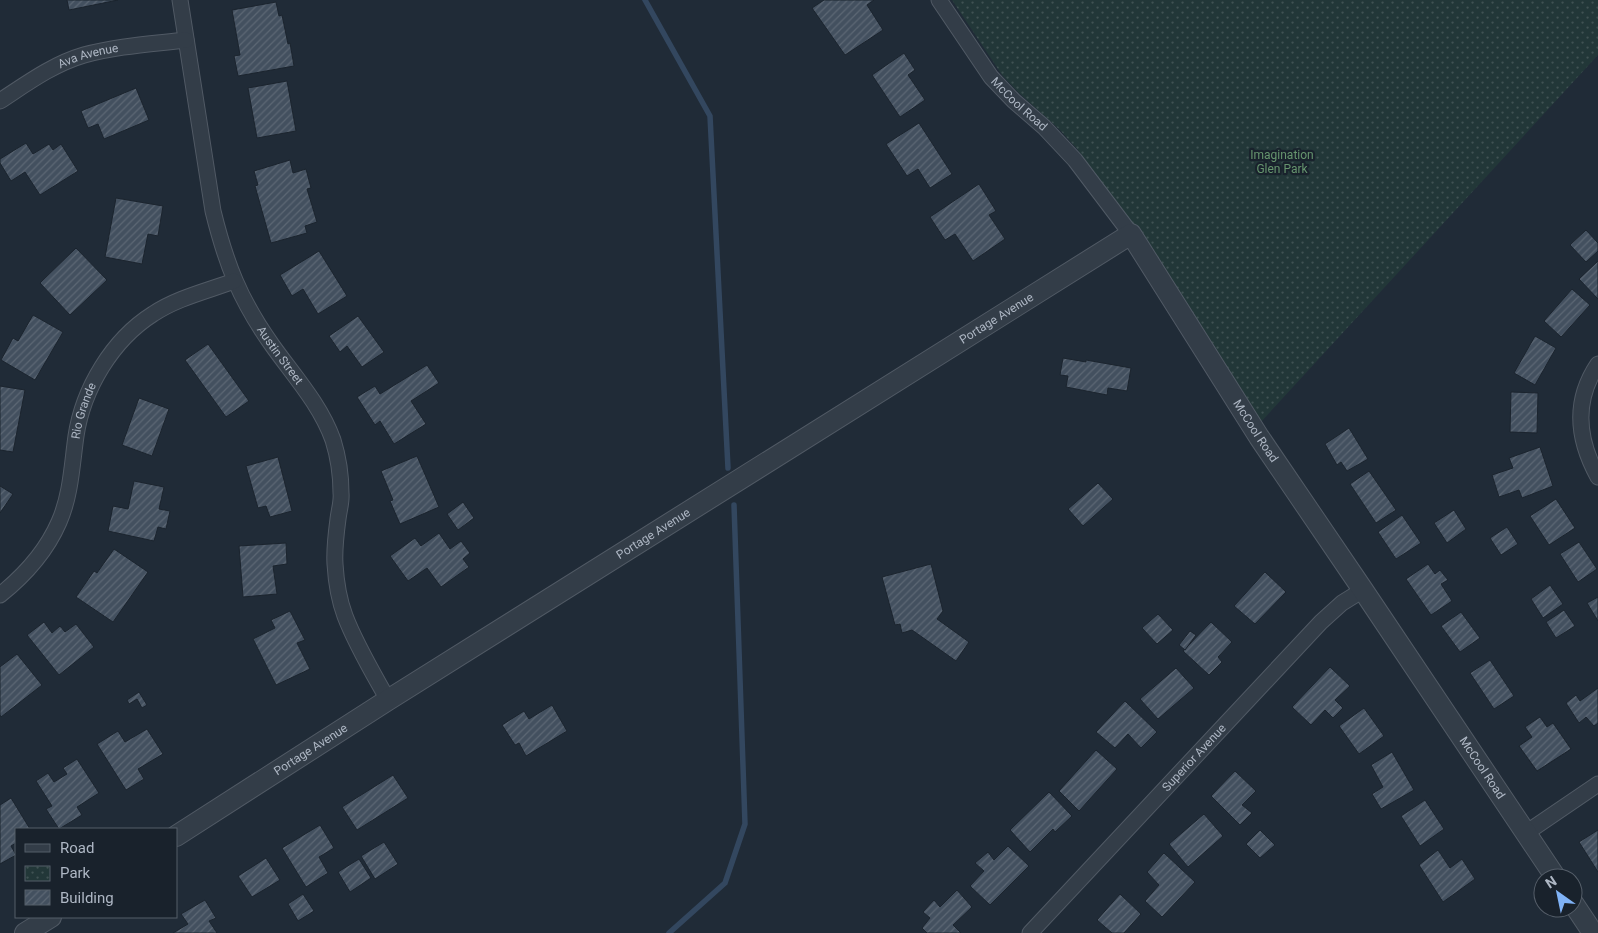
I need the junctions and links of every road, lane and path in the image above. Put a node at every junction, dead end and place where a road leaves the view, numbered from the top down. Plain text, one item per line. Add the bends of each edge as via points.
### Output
1 (180, 0) edge
2 (939, 0) edge
3 (186, 40) junction
4 (0, 101) edge
5 (1131, 234) junction
6 (234, 281) junction
7 (1598, 364) edge
8 (1598, 477) edge
9 (1363, 590) junction
10 (0, 595) edge
11 (388, 700) junction
12 (1598, 784) edge
13 (1526, 833) junction
14 (178, 835) edge
15 (1549, 868) edge
16 (49, 918) edge
17 (1583, 918) edge
18 (25, 933) edge
19 (1030, 933) edge
20 (1593, 933) edge

1 - 3 street, Austin Street
2 - 5 street, McCool Road via 991,77 1075,160
3 - 4 street, Ava Avenue via 84,56 38,76
3 - 6 street, Austin Street via 213,211
5 - 9 street, McCool Road via 1259,437
5 - 11 street, Portage Avenue
6 - 10 street, Rio Grande via 153,314 133,329 111,354 94,379 83,407 60,521 43,552 21,578
6 - 11 street, Austin Street via 254,318 305,388 333,441 342,494 336,530 338,591 344,615
7 - 8 street via 1584,392 1581,414 1582,438
9 - 13 street, McCool Road
9 - 19 street, Superior Avenue via 1321,622
11 - 14 street, Portage Avenue
12 - 13 street
13 - 15 street, McCool Road
16 - 18 street
17 - 20 street

